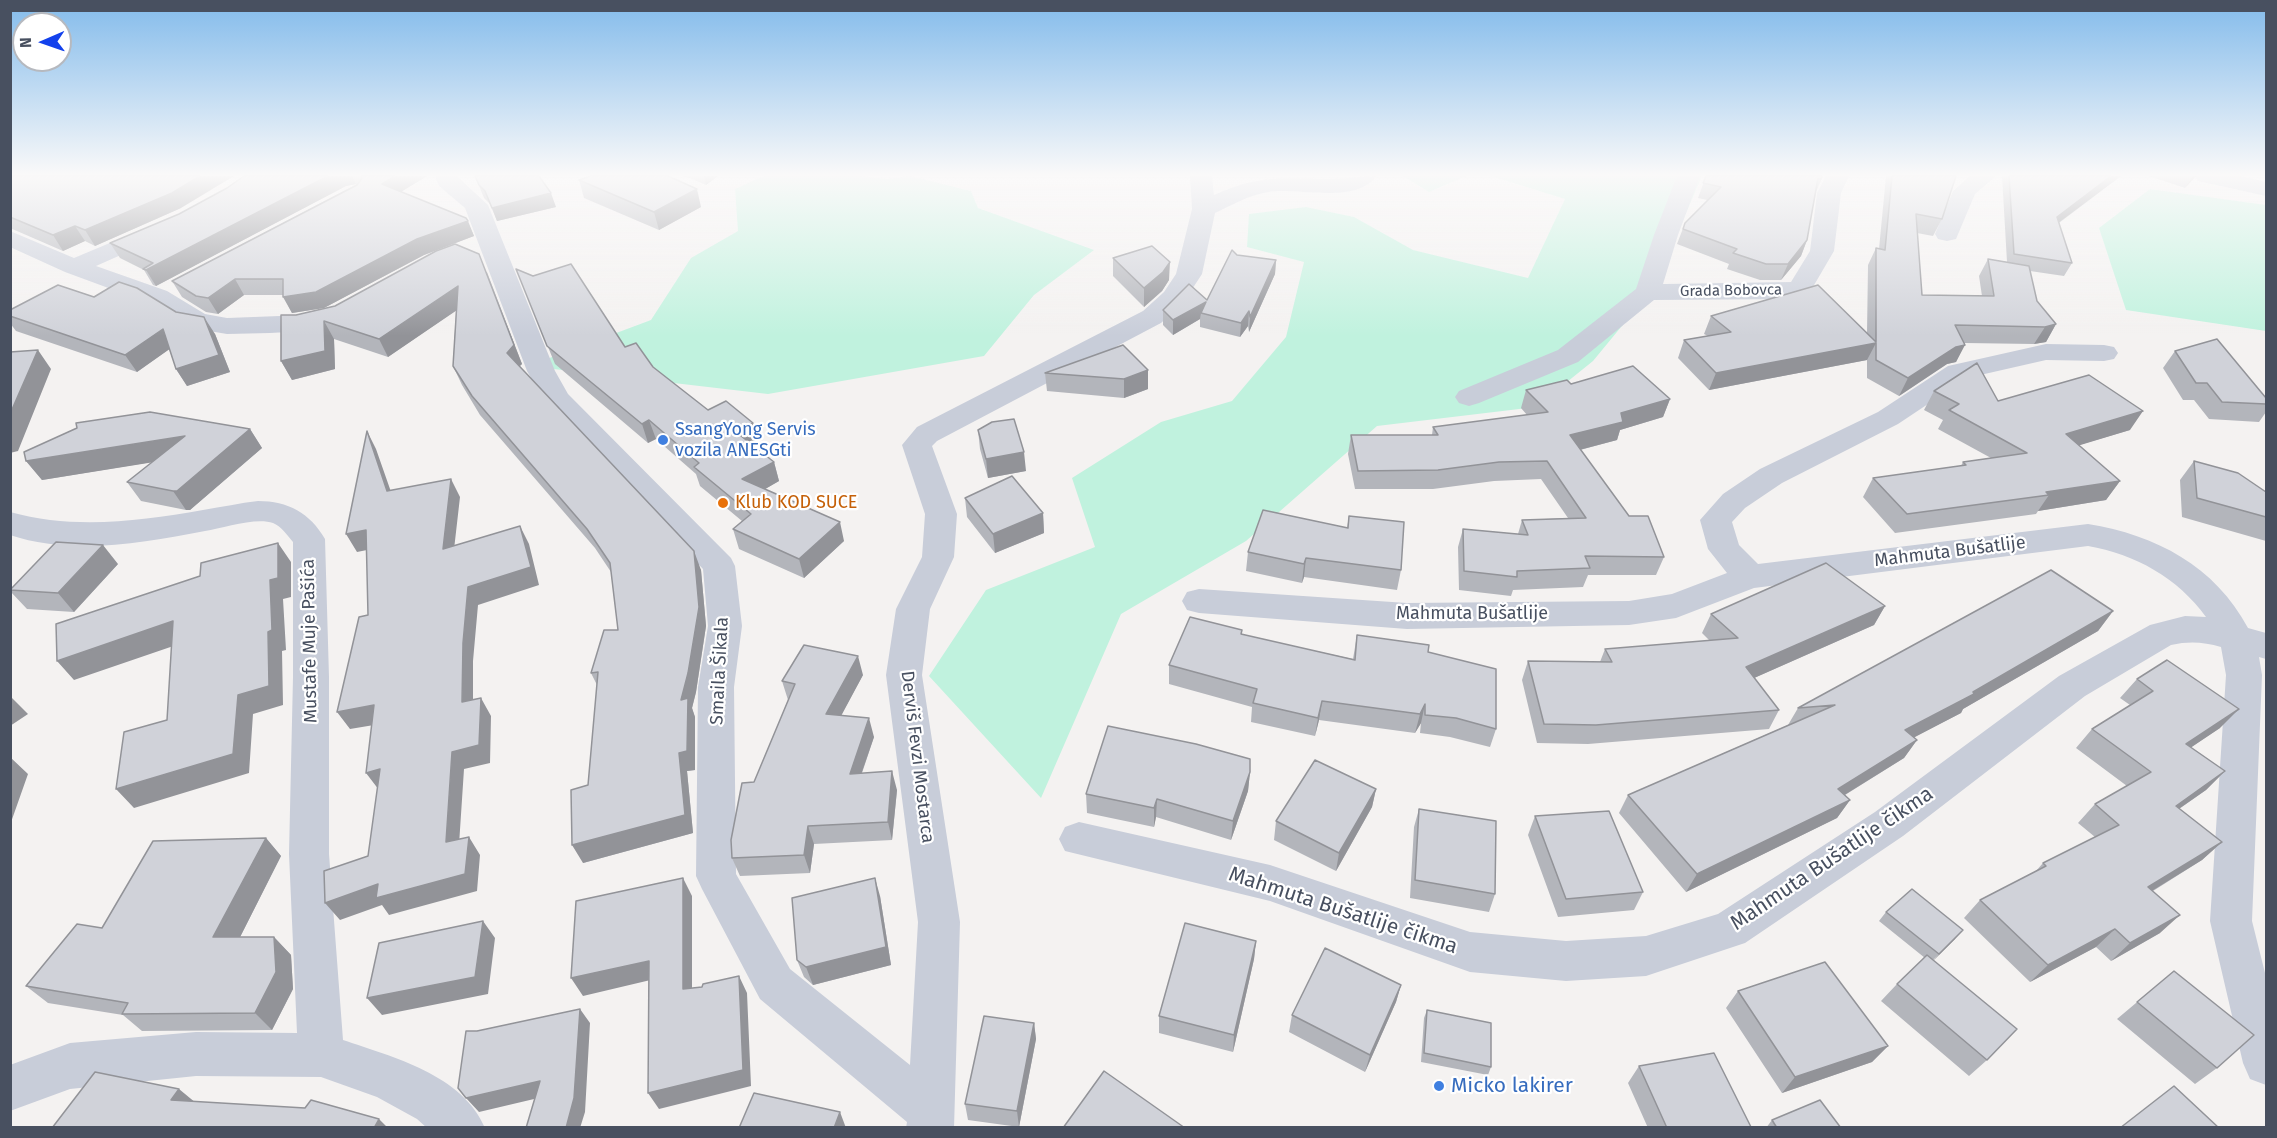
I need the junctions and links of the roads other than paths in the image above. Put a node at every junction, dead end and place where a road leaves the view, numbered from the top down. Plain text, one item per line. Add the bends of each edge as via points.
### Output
1 (158, 229) edge
2 (478, 229) edge
3 (1197, 229) edge
4 (1668, 229) edge
5 (1825, 229) edge
6 (1949, 229) edge
7 (1947, 234) dead end
8 (10, 238) edge
9 (74, 267) junction
10 (1648, 292) junction
11 (344, 310) edge
12 (2104, 352) dead end
13 (1469, 397) dead end
14 (10, 523) edge
15 (1750, 577) junction
16 (1199, 601) dead end
17 (2252, 643) edge
18 (1079, 839) dead end
19 (321, 1055) junction
20 (2266, 1063) edge
21 (10, 1088) edge
22 (930, 1119) edge
23 (461, 1128) edge

1 - 9 street
2 - 22 street, Smaila Šikala via 479,245 557,399 719,567 725,626 716,687 716,876 775,984
3 - 22 street, Derviš Fevzi Mostarca via 1190,274 1174,297 1152,317 927,434 917,445 941,514 938,557 913,609 904,675 939,922
4 - 10 street
5 - 10 street, Grada Bobovca via 1822,251 1801,287 1793,291
6 - 7 street
8 - 9 street
9 - 11 street via 168,292 197,321 227,326 306,323
10 - 13 street via 1568,356
12 - 15 street via 2046,352 1958,372 1888,418 1771,476 1734,501 1716,520 1724,549
14 - 19 street, Mustafe Muje Pašića via 45,533 136,532 264,512 286,516 309,539 309,854
15 - 16 street, Mahmuta Bušatlije via 1676,606 1629,613 1407,616
15 - 17 street, Mahmuta Bušatlije via 2088,535 2111,537 2162,558 2182,572
17 - 18 street, Mahmuta Bušatlije čikma via 2206,630 2162,634 2072,686 1889,824 1730,929 1646,956 1566,961 1470,952 1270,883
17 - 20 street, Mahmuta Bušatlije via 2244,675 2231,921
19 - 21 street via 196,1054 70,1066
19 - 23 street via 388,1078 434,1102

